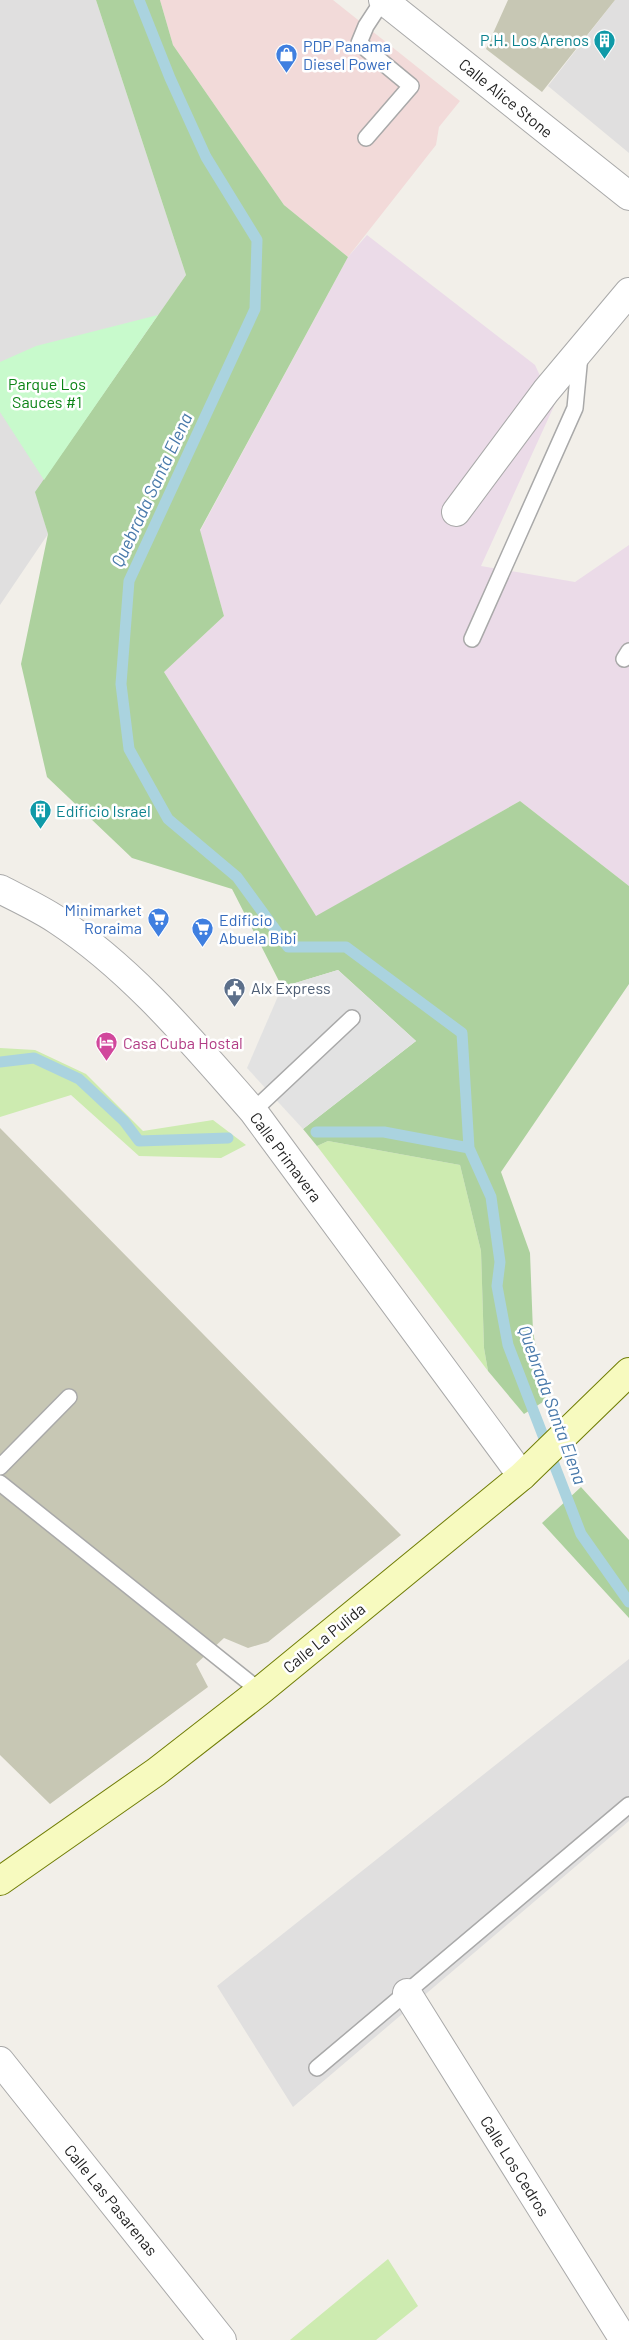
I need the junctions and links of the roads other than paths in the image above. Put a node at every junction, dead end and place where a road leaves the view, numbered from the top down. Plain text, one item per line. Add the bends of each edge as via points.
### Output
1 (383, 0) edge
2 (366, 138) dead end
3 (629, 196) edge
4 (629, 292) edge
5 (580, 351) junction
6 (456, 512) dead end
7 (472, 639) dead end
8 (0, 888) edge
9 (352, 1018) dead end
10 (253, 1111) junction
11 (629, 1372) edge
12 (69, 1397) dead end
13 (0, 1467) edge
14 (522, 1476) junction
15 (0, 1483) edge
16 (260, 1691) junction
17 (629, 1805) edge
18 (0, 1881) edge
19 (407, 1993) junction
20 (0, 2061) edge
21 (317, 2068) dead end
22 (222, 2340) edge
23 (624, 2340) edge

1 - 2 lane via 359,42 411,86
1 - 3 street, Calle Alice Stone
4 - 5 street
5 - 6 street via 546,391
5 - 7 lane via 575,408
8 - 10 street, Calle Primavera via 56,919 95,948 154,1002
9 - 10 lane
10 - 14 street, Calle Primavera
11 - 14 main road, Calle La Pulida
12 - 13 lane
14 - 16 main road, Calle La Pulida
15 - 16 lane
16 - 18 main road, Calle La Pulida via 156,1772
17 - 19 lane
19 - 21 lane
19 - 23 street, Calle Los Cedros
20 - 22 street, Calle Las Pasarenas

